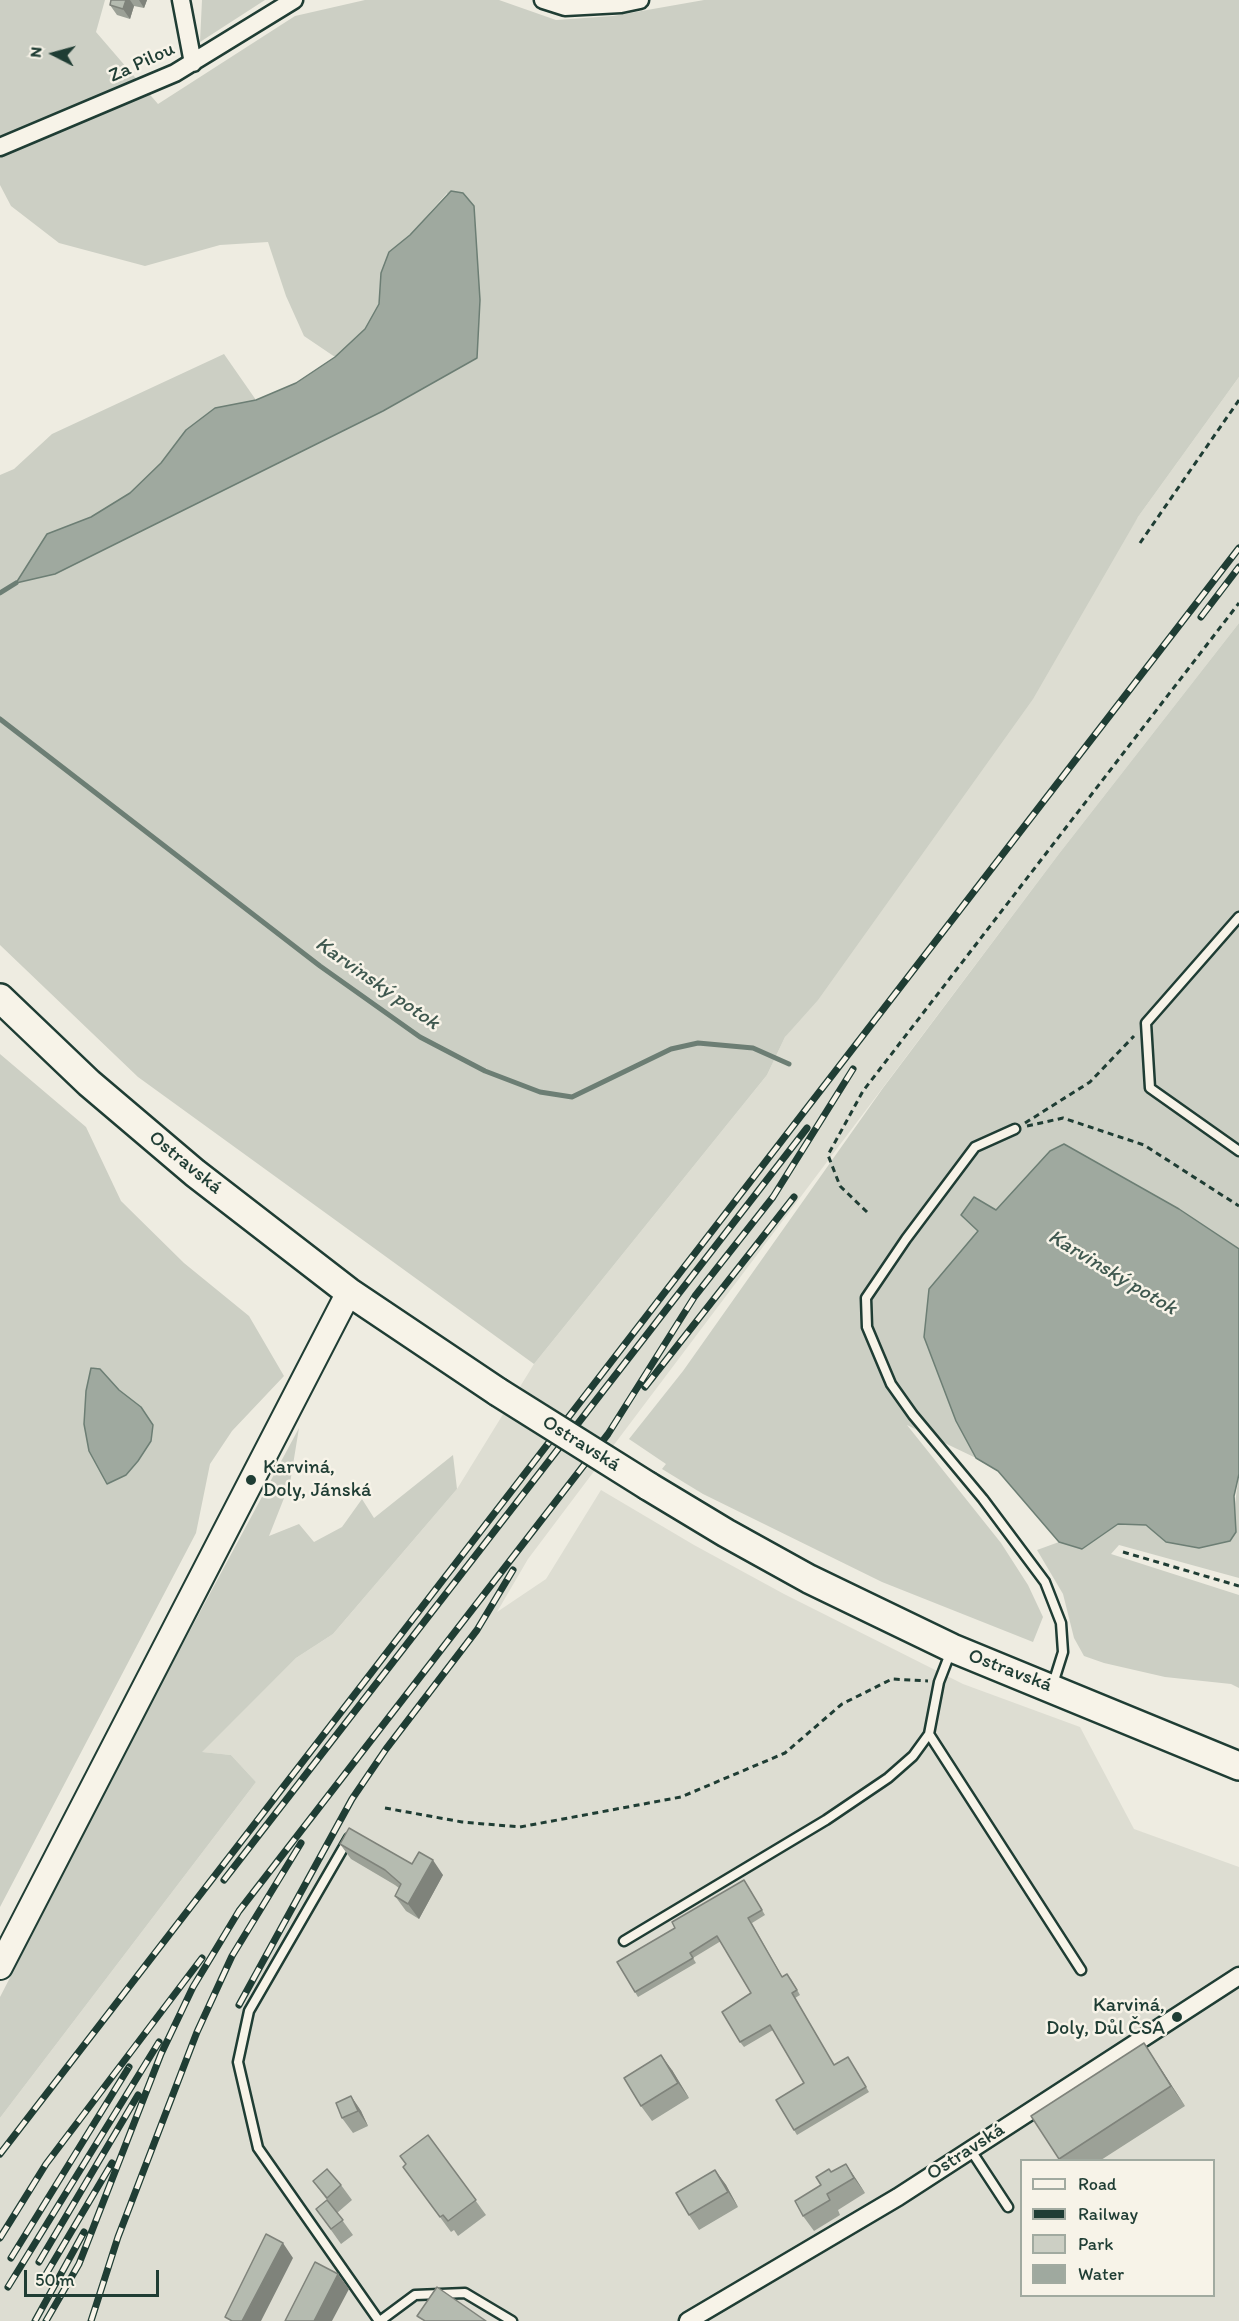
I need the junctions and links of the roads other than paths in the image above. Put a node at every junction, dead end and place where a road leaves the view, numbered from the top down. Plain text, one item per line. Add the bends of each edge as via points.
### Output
1 (181, 0) edge
2 (294, 0) edge
3 (543, 0) edge
4 (640, 0) edge
5 (193, 63) junction
6 (0, 147) edge
7 (1239, 917) edge
8 (0, 998) edge
9 (1015, 1129) road end
10 (1239, 1150) edge
11 (349, 1292) junction
12 (952, 1648) junction
13 (1052, 1687) junction
14 (929, 1734) junction
15 (1239, 1766) edge
16 (349, 1838) edge
17 (624, 1941) dead end
18 (0, 1967) edge
19 (1081, 1970) dead end
20 (1239, 1976) edge
21 (970, 2149) junction
22 (1008, 2207) dead end
23 (380, 2321) edge
24 (512, 2321) edge
25 (688, 2321) edge

1 - 5 street
2 - 5 street, Za Pilou
3 - 4 street via 565,7
5 - 6 street, Za Pilou
7 - 10 lane via 1146,1023 1149,1088
8 - 11 main road, Ostravská via 161,1145
9 - 13 lane via 975,1147 927,1211 866,1298 867,1328 891,1384 907,1407 1045,1582 1061,1623 1063,1652
11 - 12 main road, Ostravská, bridge via 648,1486 788,1568
11 - 18 street
12 - 13 main road, Ostravská
12 - 14 lane via 939,1682
13 - 15 main road, Ostravská
14 - 17 lane via 913,1756 888,1778 826,1820
14 - 19 lane
16 - 23 lane via 249,2010 238,2062 258,2148
20 - 21 street, Ostravská
21 - 22 lane
21 - 25 street, Ostravská
23 - 24 lane via 414,2295 465,2293

